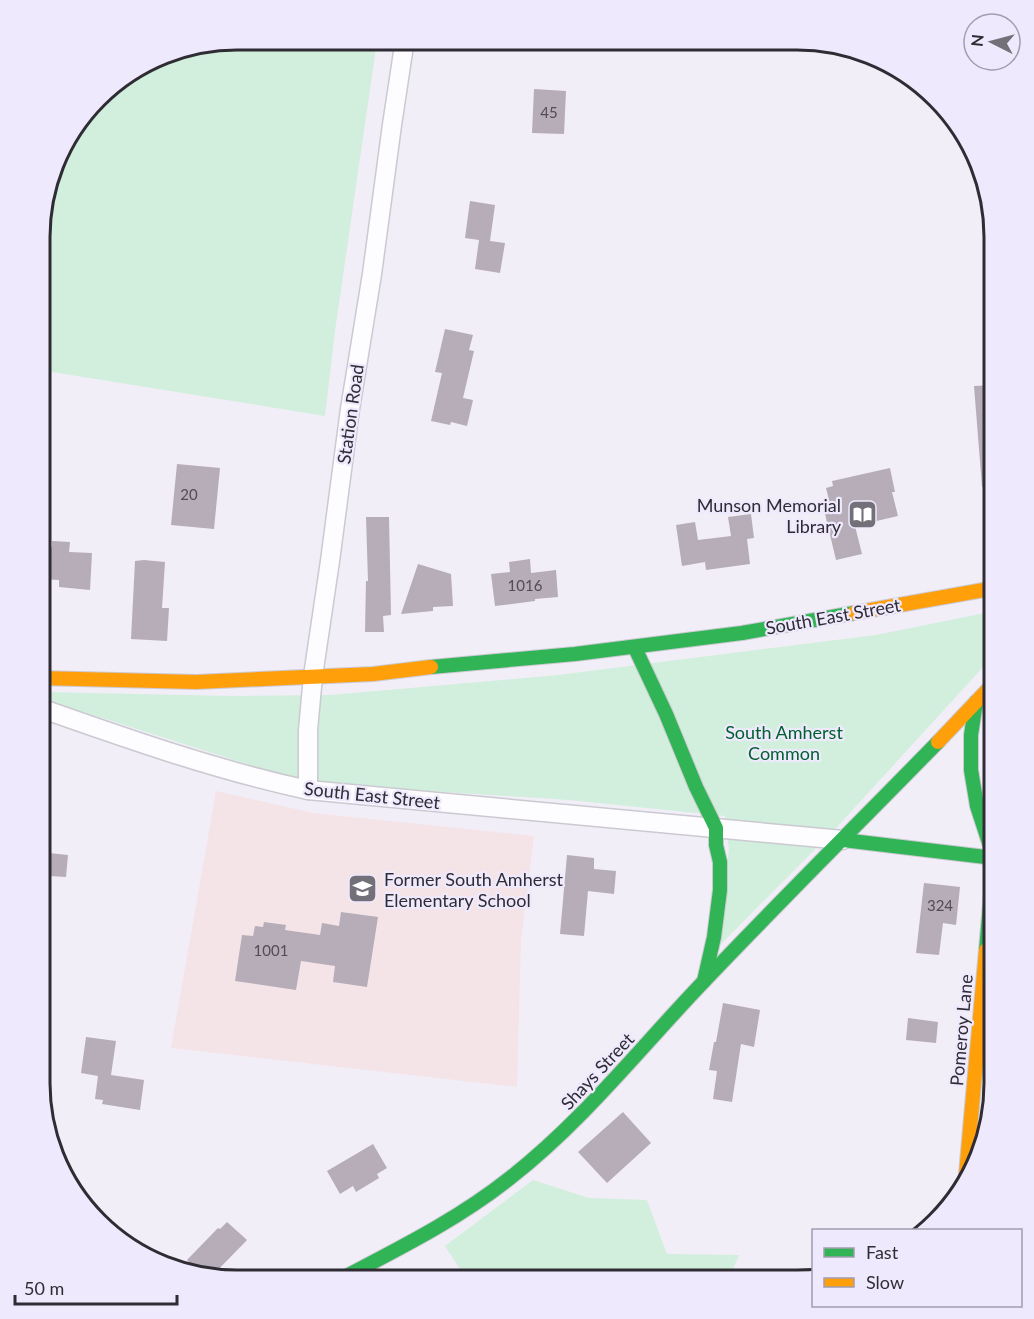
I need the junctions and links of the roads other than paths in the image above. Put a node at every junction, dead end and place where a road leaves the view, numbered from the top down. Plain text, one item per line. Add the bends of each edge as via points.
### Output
1 (403, 49) edge
2 (985, 590) edge
3 (635, 648) junction
4 (313, 676) junction
5 (50, 678) edge
6 (984, 693) edge
7 (976, 702) junction
8 (50, 712) edge
9 (308, 790) junction
10 (716, 828) junction
11 (984, 830) edge
12 (843, 840) junction
13 (984, 857) edge
14 (984, 969) edge
15 (704, 981) junction
16 (967, 1160) edge
17 (359, 1269) edge

1 - 4 street, Station Road
2 - 3 main road, South East Street
3 - 4 main road, South East Street via 373,674
3 - 10 main road
4 - 5 main road, South East Street via 196,682
4 - 9 street, Station Road
6 - 7 main road
7 - 11 main road, Pomeroy Lane via 970,770
7 - 12 main road
8 - 9 street, South East Street via 134,741
9 - 10 street, South East Street
10 - 12 street, South East Street
10 - 15 main road via 720,890
12 - 13 main road
12 - 15 main road, Shays Street
14 - 16 main road, Pomeroy Lane
15 - 17 main road, Shays Street via 596,1100 524,1168 466,1210

